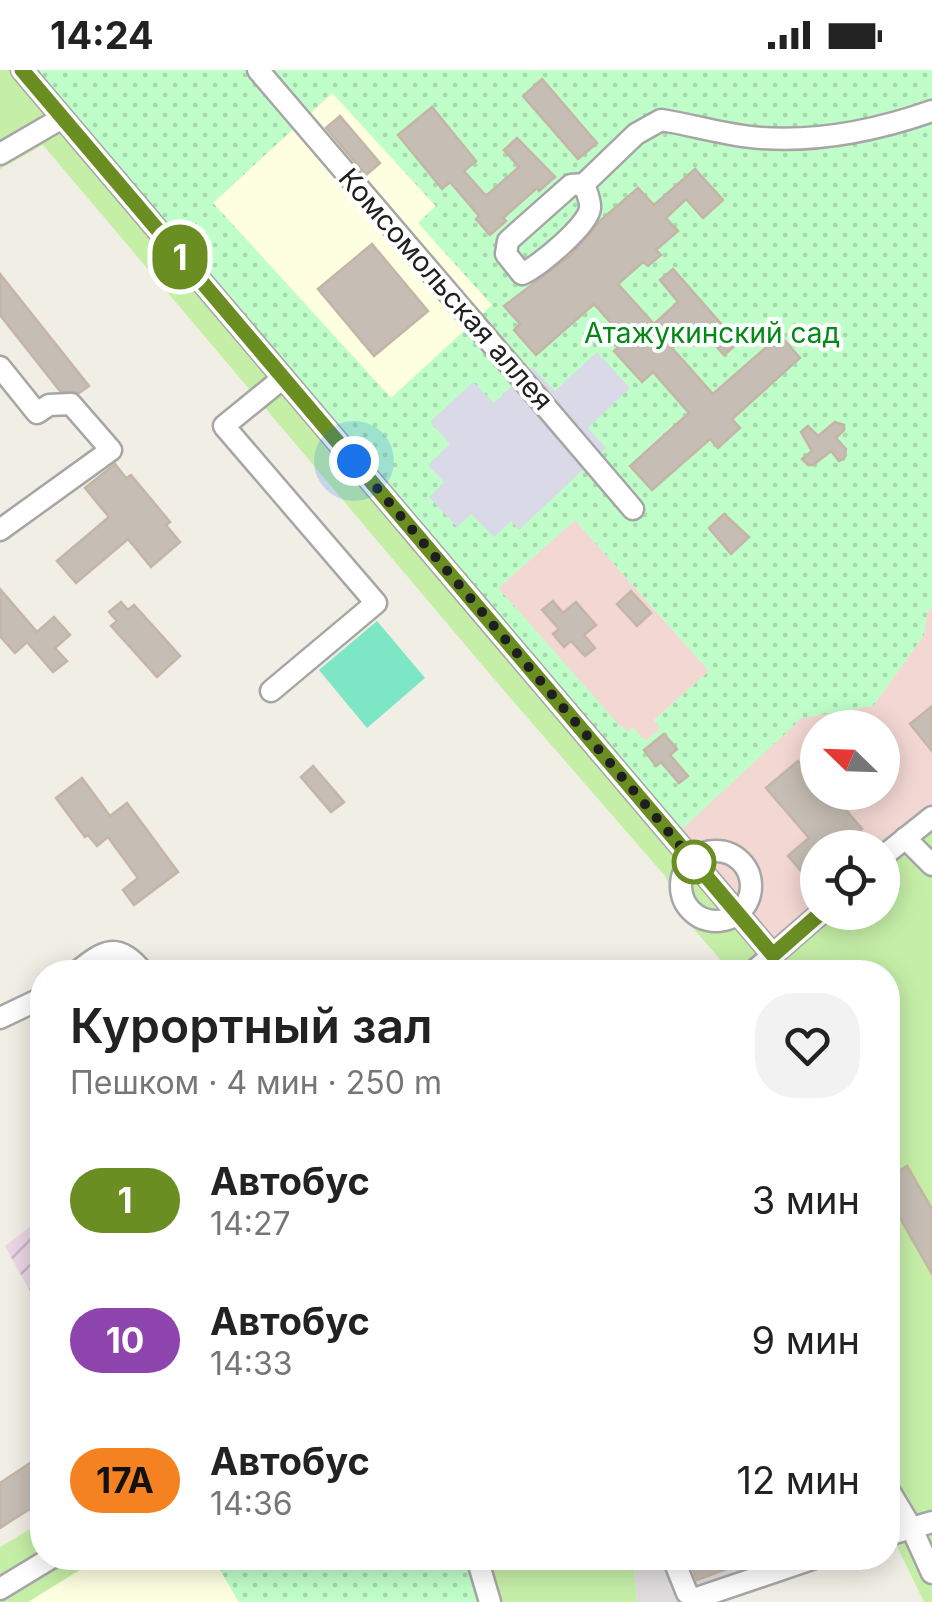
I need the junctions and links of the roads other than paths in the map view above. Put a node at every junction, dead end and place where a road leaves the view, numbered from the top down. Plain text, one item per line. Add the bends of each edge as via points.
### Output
1 (22, 70) edge
2 (258, 70) edge
3 (932, 111) edge
4 (62, 118) junction
5 (0, 154) edge
6 (584, 184) junction
7 (0, 367) edge
8 (284, 378) junction
9 (633, 509) dead end
10 (0, 530) edge
11 (270, 691) dead end
12 (932, 816) edge
13 (906, 838) junction
14 (900, 843) edge
15 (692, 860) junction
16 (932, 865) edge
17 (737, 914) junction
18 (801, 930) edge
19 (773, 955) junction
20 (94, 960) edge
21 (132, 960) edge
22 (767, 960) edge
23 (30, 1005) edge
24 (0, 1018) edge
25 (900, 1502) edge
26 (922, 1526) edge
27 (31, 1570) edge
28 (481, 1570) edge
29 (678, 1570) edge
30 (780, 1570) edge
31 (932, 1573) edge
32 (0, 1589) edge
33 (490, 1602) edge

1 - 4 street
2 - 9 street, Комсомольская аллея
3 - 6 street via 803,138 760,138 660,120
4 - 5 street
4 - 8 street
6 - 6 street via 571,185 508,242 506,254 522,274 584,220 590,208
7 - 10 street via 37,413 49,404 71,404 110,450
8 - 11 street via 224,426 376,604
8 - 15 street
12 - 13 street
13 - 14 street
13 - 16 street
15 - 17 street
15 - 17 street via 680,884 688,909 712,921
15 - 17 street via 715,850 738,858 751,880
17 - 19 street
18 - 19 street
19 - 22 street
20 - 21 street via 117,951
23 - 24 street
25 - 26 street
26 - 31 street
27 - 32 street
28 - 33 street
29 - 30 street via 694,1599

